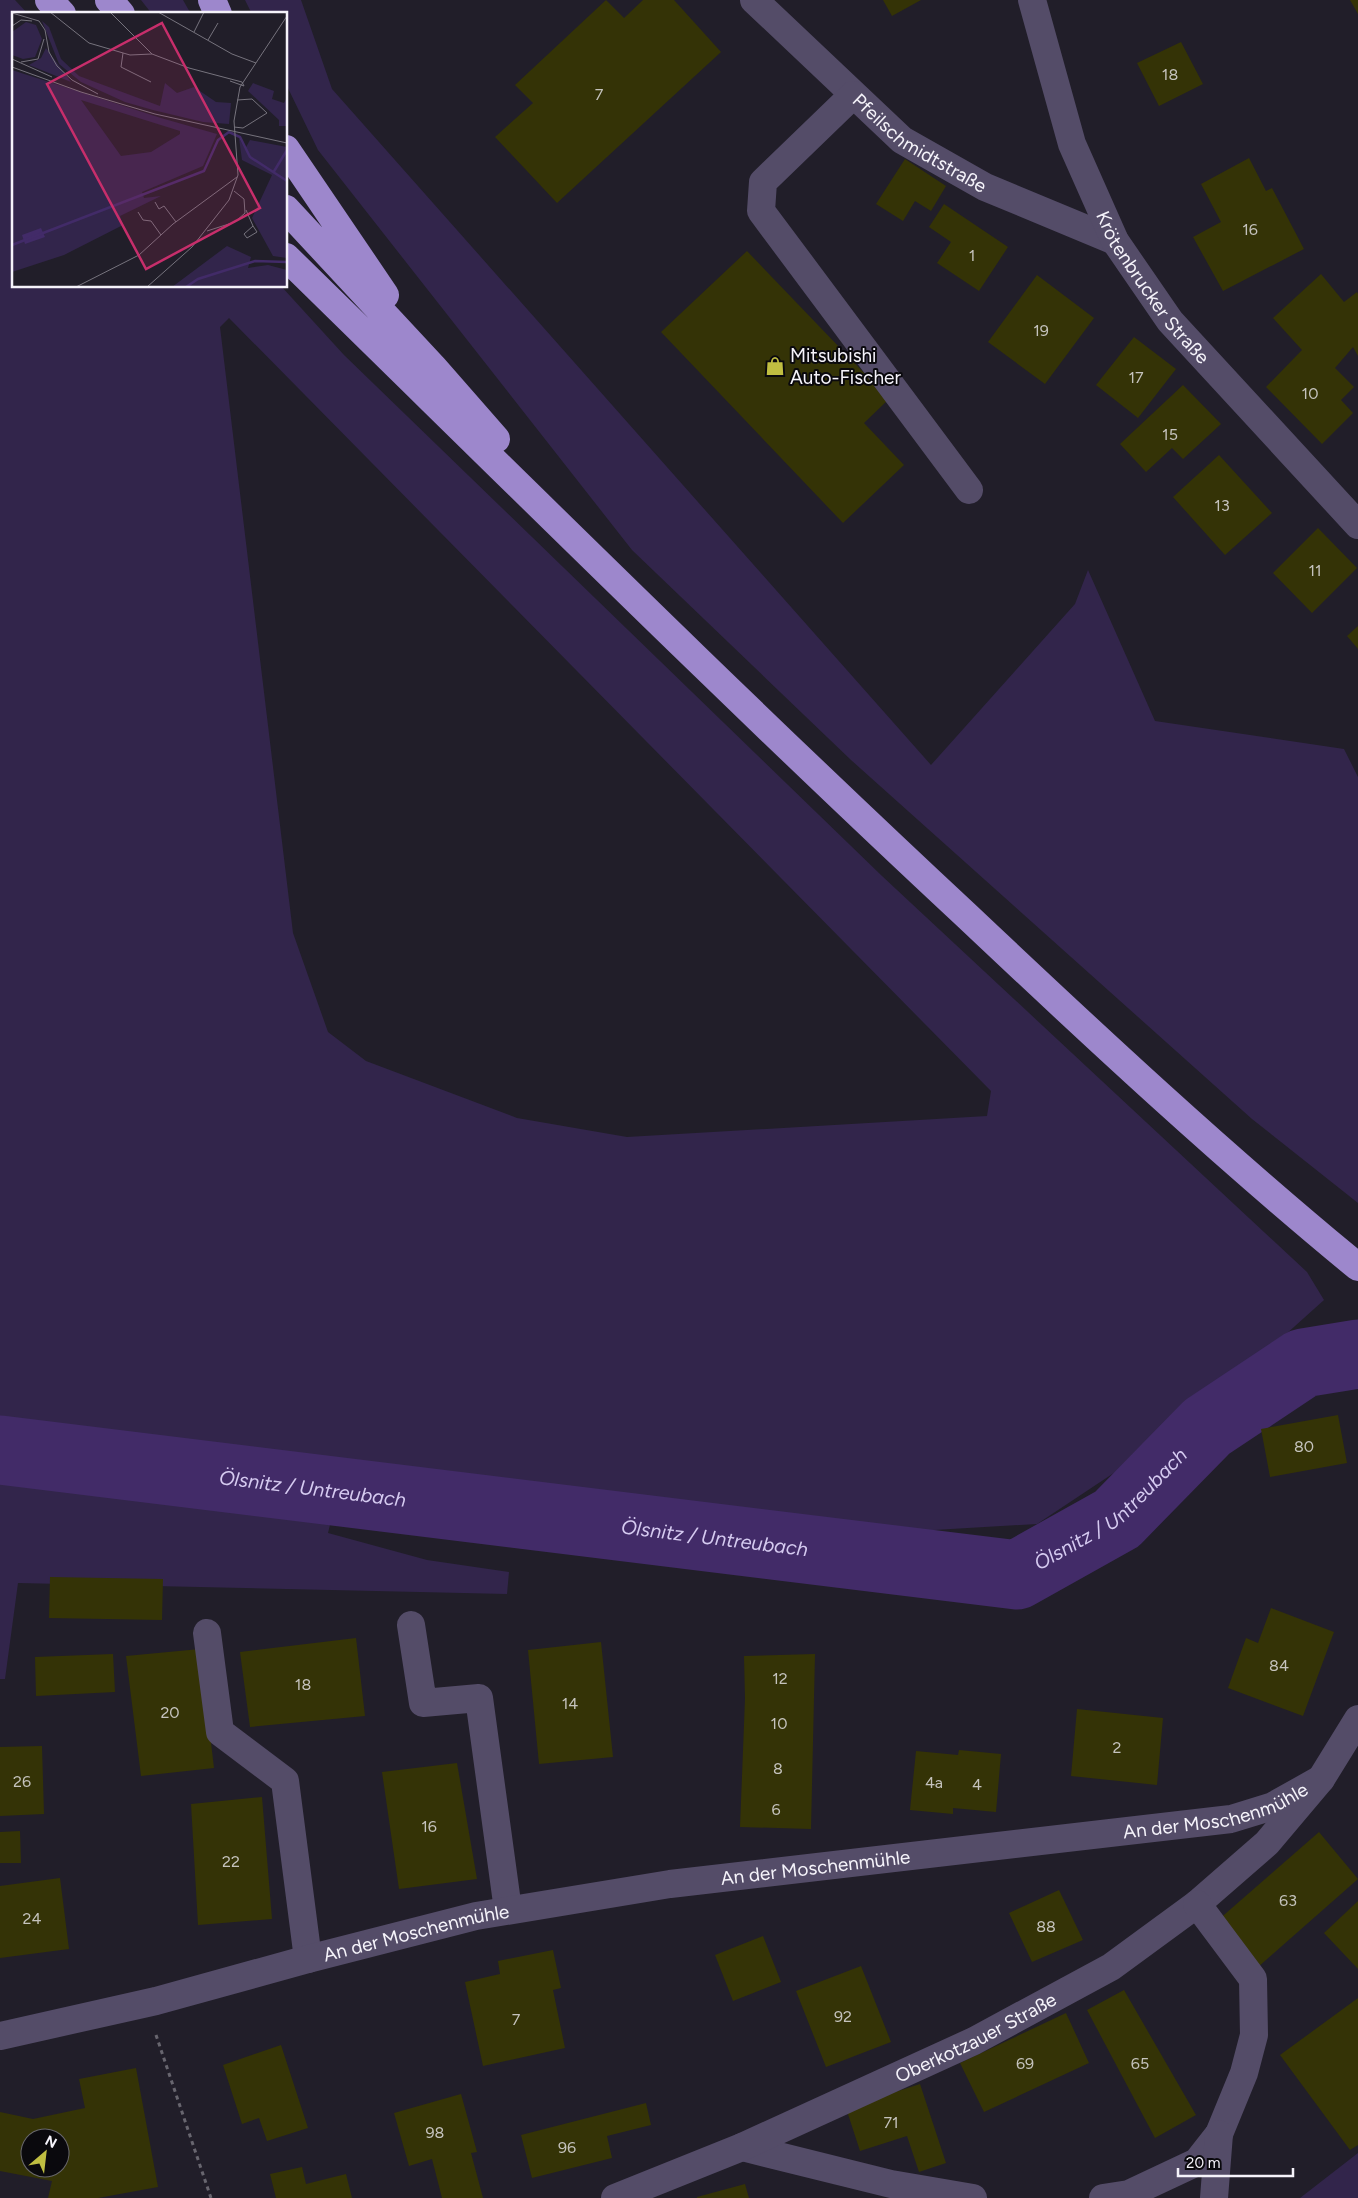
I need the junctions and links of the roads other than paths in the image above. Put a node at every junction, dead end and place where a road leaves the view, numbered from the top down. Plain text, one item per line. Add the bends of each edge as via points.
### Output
1 (49, 0) edge
2 (109, 0) edge
3 (212, 0) edge
4 (754, 0) edge
5 (1032, 0) edge
6 (60, 12) edge
7 (119, 12) edge
8 (217, 12) edge
9 (852, 94) junction
10 (288, 152) edge
11 (288, 211) edge
12 (1115, 241) junction
13 (288, 259) edge
14 (433, 367) junction
15 (969, 490) dead end
16 (1358, 525) edge
17 (612, 576) junction
18 (1358, 1267) edge
19 (411, 1626) dead end
20 (207, 1633) dead end
21 (1358, 1719) edge
22 (1321, 1779) junction
23 (1197, 1904) junction
24 (508, 1910) junction
25 (308, 1959) junction
26 (0, 2036) edge
27 (1219, 2134) junction
28 (742, 2147) junction
29 (615, 2198) edge
30 (973, 2198) edge
31 (1103, 2198) edge
32 (1214, 2198) edge

1 - 6 highway
2 - 7 highway
3 - 8 highway
4 - 9 street, Pfeilschmidtstraße
5 - 12 street, Krötenbrucker Straße via 1072,144
9 - 12 street, Pfeilschmidtstraße via 902,140 985,187
9 - 15 street via 763,182 761,211
10 - 14 highway
11 - 14 highway
12 - 16 street, Krötenbrucker Straße via 1170,321
13 - 17 highway
14 - 17 highway
17 - 18 highway via 848,805 1093,1035
19 - 24 street via 423,1703 479,1698
20 - 25 street, An der Moschenmühle via 220,1732 285,1781
21 - 22 street, Oberkotzauer Straße
22 - 23 street, Oberkotzauer Straße via 1267,1843
22 - 24 street, An der Moschenmühle via 1273,1806 1231,1819 670,1884
23 - 27 street via 1253,1979 1254,2035 1244,2073
23 - 28 street, Oberkotzauer Straße via 1111,1967 992,2032
24 - 25 street, An der Moschenmühle
25 - 26 street, An der Moschenmühle via 156,2002
27 - 31 street via 1197,2162 1128,2194
27 - 32 street
28 - 29 street, Oberkotzauer Straße
28 - 30 street via 891,2184

